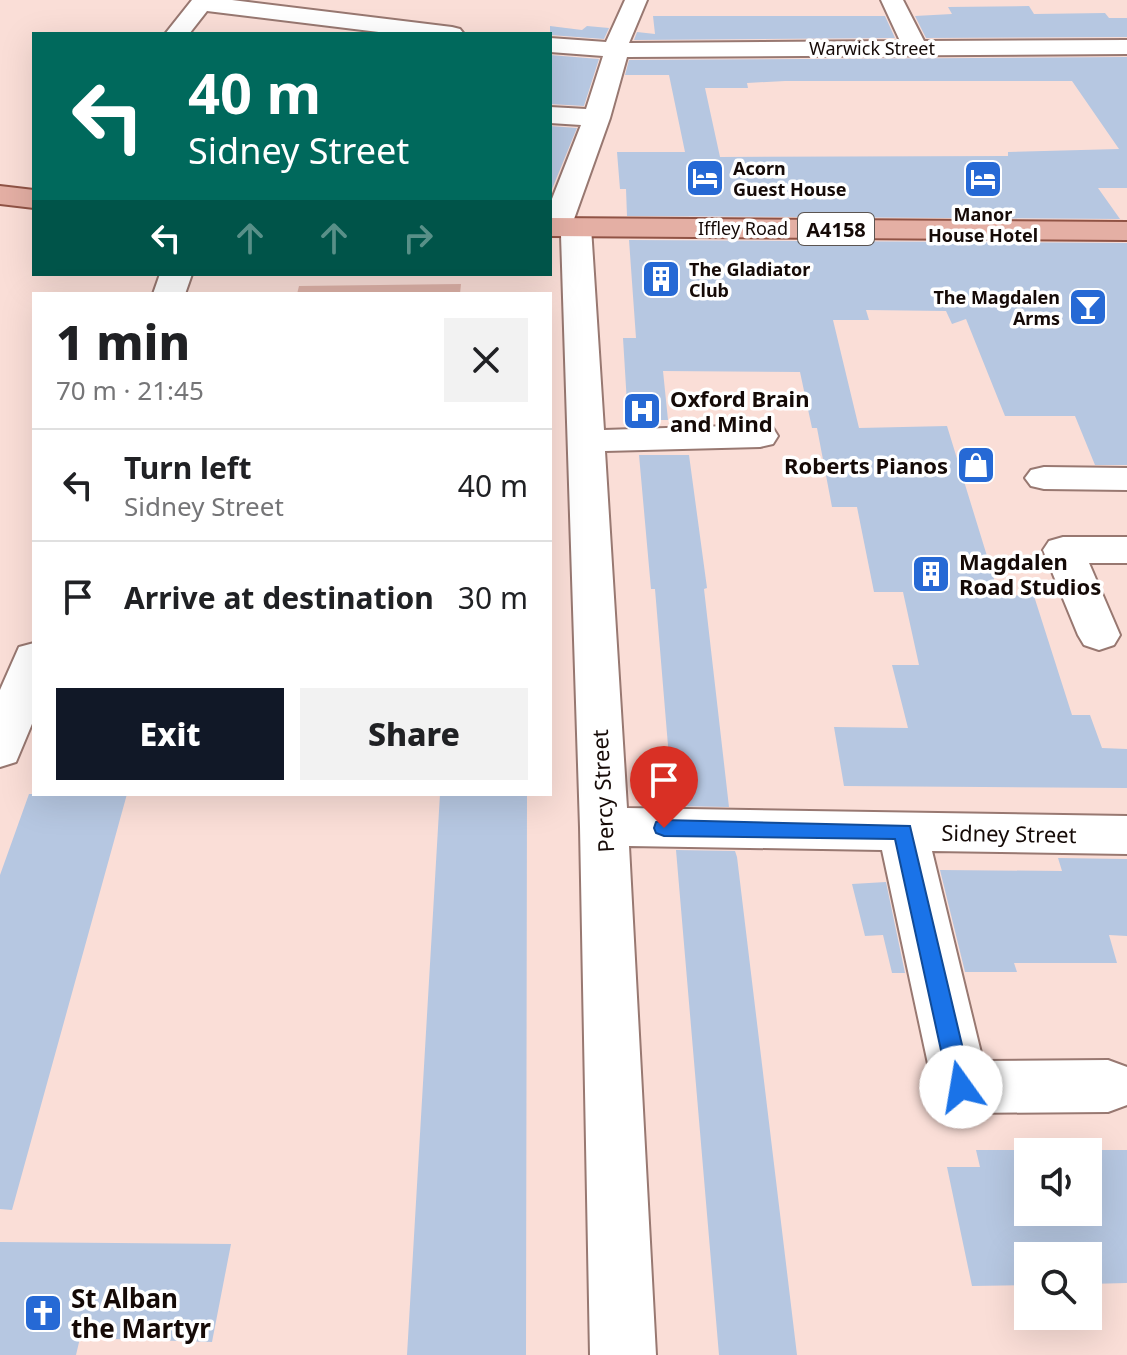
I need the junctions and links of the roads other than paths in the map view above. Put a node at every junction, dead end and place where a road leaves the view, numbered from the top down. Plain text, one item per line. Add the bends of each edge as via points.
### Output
1 (636, 0) edge
2 (892, 0) edge
3 (202, 2) edge
4 (179, 32) edge
5 (436, 32) edge
6 (552, 45) edge
7 (915, 47) junction
8 (1127, 47) edge
9 (617, 50) junction
10 (552, 115) edge
11 (597, 118) junction
12 (0, 195) edge
13 (32, 199) edge
14 (560, 227) edge
15 (1126, 233) edge
16 (566, 346) edge
17 (760, 436) dead end
18 (586, 441) junction
19 (1044, 478) dead end
20 (1127, 479) edge
21 (1127, 550) edge
22 (1099, 635) dead end
23 (32, 663) edge
24 (0, 750) edge
25 (604, 827) junction
26 (903, 832) junction
27 (1127, 835) edge
28 (1108, 1086) dead end
29 (623, 1355) edge

1 - 9 street via 618,36
2 - 7 street
3 - 4 street
3 - 5 street
6 - 9 street, Warwick Street
7 - 8 street, Warwick Street
7 - 9 street, Warwick Street
9 - 11 street
10 - 11 street
11 - 14 street
12 - 13 main road
14 - 15 main road, Iffley Road / A4158
14 - 16 street, Percy Street
16 - 18 street, Percy Street
17 - 18 street
18 - 25 street, Percy Street
19 - 20 street
21 - 22 street via 1063,550
23 - 24 street
25 - 26 street, Sidney Street
25 - 29 street, Percy Street
26 - 27 street, Sidney Street
26 - 28 street via 961,1087

